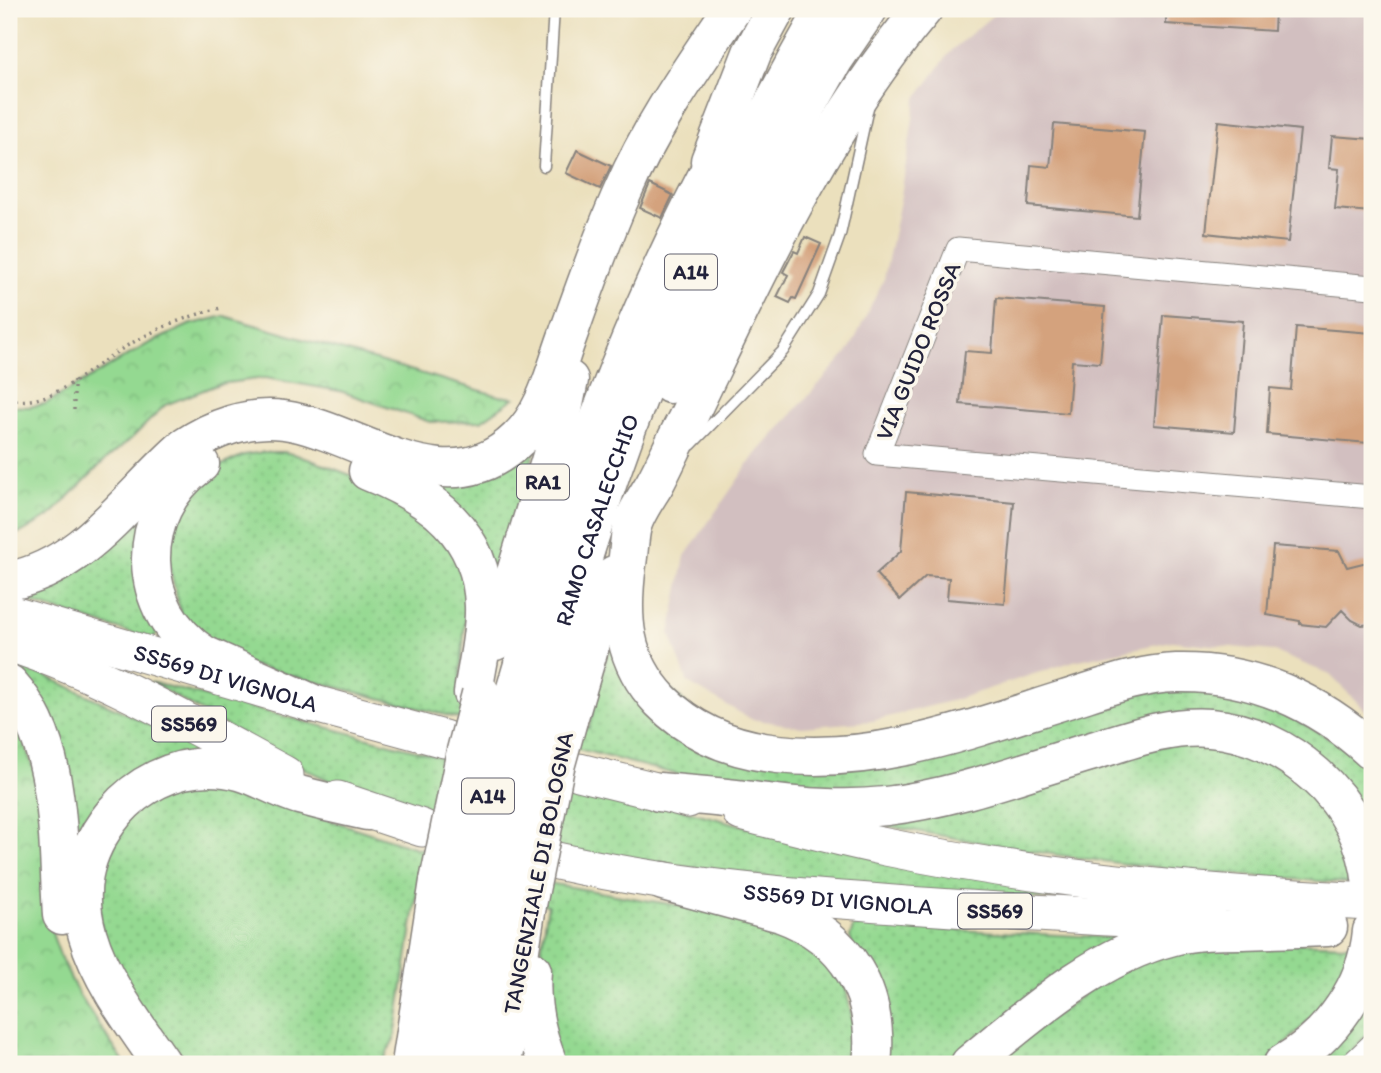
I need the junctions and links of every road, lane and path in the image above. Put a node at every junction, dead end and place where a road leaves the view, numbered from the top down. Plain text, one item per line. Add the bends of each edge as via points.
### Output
1 (554, 9) edge
2 (732, 9) edge
3 (776, 9) edge
4 (796, 9) edge
5 (825, 9) edge
6 (868, 9) edge
7 (923, 9) edge
8 (936, 9) edge
9 (897, 40) junction
10 (873, 74) junction
11 (544, 166) dead end
12 (695, 197) junction
13 (592, 268) junction
14 (1372, 287) edge
15 (221, 308) dead end
16 (74, 380) junction
17 (9, 399) edge
18 (74, 415) dead end
19 (655, 483) junction
20 (1372, 497) edge
21 (632, 524) junction
22 (586, 548) junction
23 (9, 582) edge
24 (9, 614) edge
25 (9, 643) edge
26 (9, 684) edge
27 (311, 703) junction
28 (514, 705) junction
29 (455, 745) junction
30 (1372, 751) edge
31 (579, 772) dead end
32 (659, 792) junction
33 (367, 811) junction
34 (422, 828) dead end
35 (549, 845) junction
36 (1369, 870) edge
37 (663, 881) junction
38 (494, 895) junction
39 (1372, 902) edge
40 (1328, 927) junction
41 (1372, 930) edge
42 (429, 940) junction
43 (1372, 1045) edge
44 (139, 1064) edge
45 (162, 1064) edge
46 (390, 1064) edge
47 (411, 1064) edge
48 (445, 1064) edge
49 (473, 1064) edge
50 (502, 1064) edge
51 (548, 1064) edge
52 (872, 1064) edge
53 (970, 1064) edge
54 (1283, 1064) edge
55 (1352, 1064) edge

1 - 11 lane
2 - 13 highway, RA1 via 675,93 624,188
3 - 12 highway via 752,53
4 - 12 highway, RAMO CASALECCHIO / A14
5 - 22 highway, RAMO CASALECCHIO / A14 via 746,157 679,299 627,427
6 - 22 highway via 798,122 648,433
7 - 9 highway
8 - 9 highway
9 - 10 highway
10 - 19 highway, RA1 via 843,116 767,255
10 - 19 lane via 840,236 819,294 783,351
12 - 28 highway, RAMO CASALECCHIO / A14 via 635,332 579,476
13 - 23 highway via 542,405 528,429 493,457 465,467 429,467 388,457 301,423 265,419 226,426 184,448 69,557
13 - 28 highway, TANGENZIALE DI BOLOGNA / RA1 via 557,439 502,616
14 - 20 street, VIA GUIDO ROSSA via 958,249 877,454
15 - 16 path via 153,331
16 - 17 path via 40,400
16 - 18 path
19 - 21 highway, RA1
21 - 28 highway, TANGENZIALE DI BOLOGNA / RA1 via 591,642
21 - 30 highway via 623,619 640,673 669,709 707,735 730,744 817,757 879,752 949,736 1118,684 1186,673 1253,683 1298,698 1332,717
22 - 28 highway, RAMO CASALECCHIO / A14
24 - 27 highway, SS569 DI VIGNOLA / SS569
25 - 33 highway, SS569 DI VIGNOLA / SS569 via 114,685 292,778
26 - 44 highway via 34,722 48,765 67,944 81,978
27 - 28 highway via 191,646 165,616 154,588 152,539 162,508 194,468 242,444 272,440 312,448 410,489 443,512 474,559 483,591 483,630
27 - 29 highway, SS569 DI VIGNOLA / SS569
28 - 29 highway, TANGENZIALE DI BOLOGNA / RA1, bridge
28 - 35 highway, TANGENZIALE DI BOLOGNA / RA1, bridge
28 - 38 highway, RAMO CASALECCHIO / A14, bridge
29 - 38 highway, TANGENZIALE DI BOLOGNA / RA1, bridge
31 - 32 highway, SS569
32 - 36 highway via 821,809 886,806 955,792 1167,729 1211,728 1235,731 1265,743 1305,766 1334,794 1354,823
32 - 39 highway, SS569 via 887,847 1011,869 1221,894
33 - 34 highway, SS569 DI VIGNOLA / SS569
33 - 45 highway via 299,795 235,769 205,767 160,778 131,796 110,818 84,871 85,930 108,980
35 - 37 highway, SS569 DI VIGNOLA / SS569
35 - 38 highway, TANGENZIALE DI BOLOGNA, bridge
37 - 40 highway, SS569 DI VIGNOLA / SS569 via 960,910
37 - 52 highway via 781,913 832,941 855,971 866,998 874,1045
38 - 42 highway, TANGENZIALE DI BOLOGNA / RA1
38 - 48 highway, RAMO CASALECCHIO / A14
38 - 49 highway, RAMO CASALECCHIO / A14
38 - 50 highway, TANGENZIALE DI BOLOGNA / RA1
38 - 51 highway via 532,998
40 - 41 highway, SS569 DI VIGNOLA / SS569
40 - 53 highway via 1198,931 1143,945 1074,984
41 - 54 highway via 1363,972 1345,1006 1303,1051
42 - 46 highway
42 - 47 highway, TANGENZIALE DI BOLOGNA / RA1
43 - 55 street

